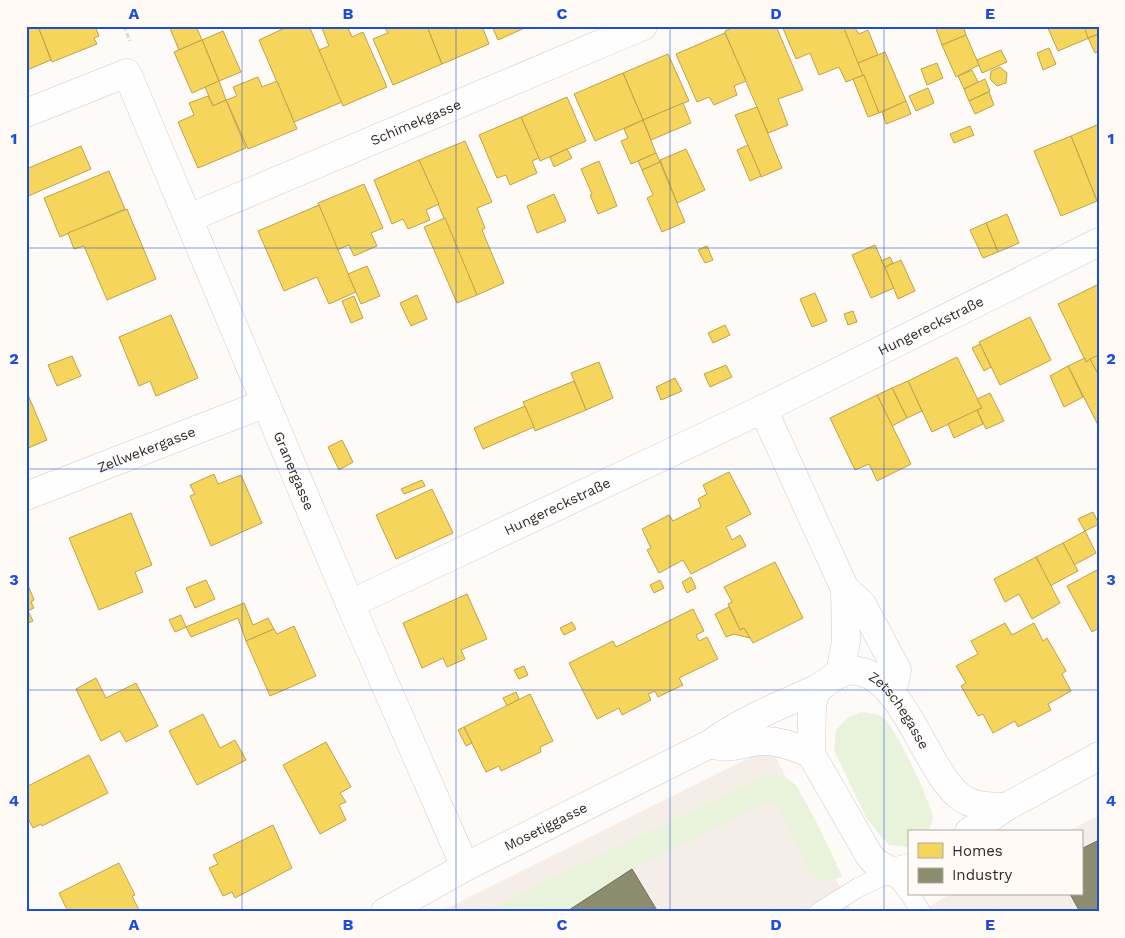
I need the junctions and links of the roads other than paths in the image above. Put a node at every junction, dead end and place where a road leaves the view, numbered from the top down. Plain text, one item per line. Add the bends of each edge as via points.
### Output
1 (643, 26) edge
2 (26, 112) edge
3 (188, 218) junction
4 (1099, 242) edge
5 (266, 403) junction
6 (763, 409) junction
7 (26, 496) edge
8 (845, 589) junction
9 (350, 604) junction
10 (840, 674) junction
11 (816, 690) junction
12 (892, 695) junction
13 (710, 744) junction
14 (811, 754) junction
15 (1099, 756) edge
16 (1006, 806) junction
17 (972, 830) edge
18 (466, 867) junction
19 (900, 870) edge
20 (908, 891) edge
21 (910, 896) edge
22 (394, 910) edge
23 (819, 912) edge
24 (922, 912) edge

1 - 3 street, Schimekgasse
2 - 3 street, Granergasse via 127,73
3 - 5 street, Granergasse
4 - 6 street, Hungereckstraße
5 - 7 street, Zellwekergasse
5 - 9 street, Granergasse
6 - 8 street
6 - 9 street, Hungereckstraße
8 - 10 street via 846,641
8 - 12 street via 862,604 897,670
9 - 18 street, Granergasse
10 - 11 street
10 - 12 street, Zetschegasse via 844,671 866,673
11 - 13 street, Mosetiggasse via 729,730
11 - 14 street via 812,705
12 - 16 street, Zetschegasse via 941,774 964,800 985,806
13 - 14 street via 722,748 763,741 789,744
13 - 18 street, Mosetiggasse
14 - 19 street via 862,846 875,862
15 - 16 street
16 - 17 street
18 - 22 street, Mosetiggasse
19 - 20 lane
19 - 23 lane via 859,887
21 - 24 lane

